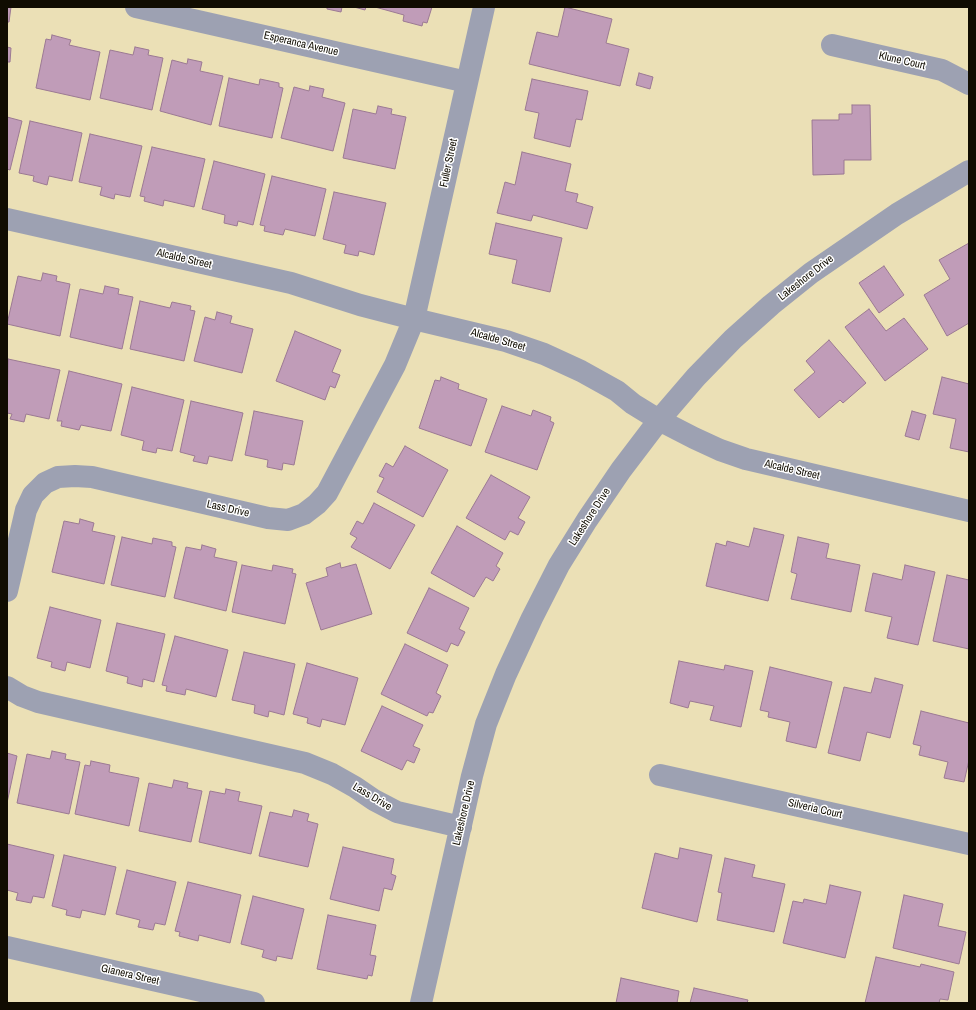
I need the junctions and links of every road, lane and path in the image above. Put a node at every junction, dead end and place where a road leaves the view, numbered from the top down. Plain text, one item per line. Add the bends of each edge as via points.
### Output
1 (136, 7) edge
2 (484, 7) edge
3 (832, 45) dead end
4 (467, 82) junction
5 (969, 84) edge
6 (969, 170) edge
7 (7, 219) edge
8 (414, 319) junction
9 (659, 420) junction
10 (969, 511) edge
11 (7, 591) edge
12 (7, 687) edge
13 (660, 775) dead end
14 (461, 827) junction
15 (969, 844) edge
16 (7, 947) edge
17 (254, 1003) edge
18 (422, 1003) edge

1 - 4 street, Esperanca Avenue
2 - 4 street, Fuller Street
3 - 5 street, Klune Court via 942,70
4 - 8 street, Fuller Street
6 - 9 street, Lakeshore Drive via 896,214 811,273 733,339
7 - 8 street, Alcalde Street via 291,283
8 - 9 street, Alcalde Street via 506,341 544,354 617,391
8 - 11 street, Lass Drive via 395,365 327,493 304,514 288,520 268,518 92,477 58,477 45,483 33,495 26,510
9 - 10 street, Alcalde Street via 704,443 746,459
9 - 14 street, Lakeshore Drive via 587,520 559,565 532,618 486,724
12 - 14 street, Lass Drive via 38,702 306,763 397,812
13 - 15 street, Silveria Court
14 - 18 street, Lakeshore Drive
16 - 17 street, Gianera Street

